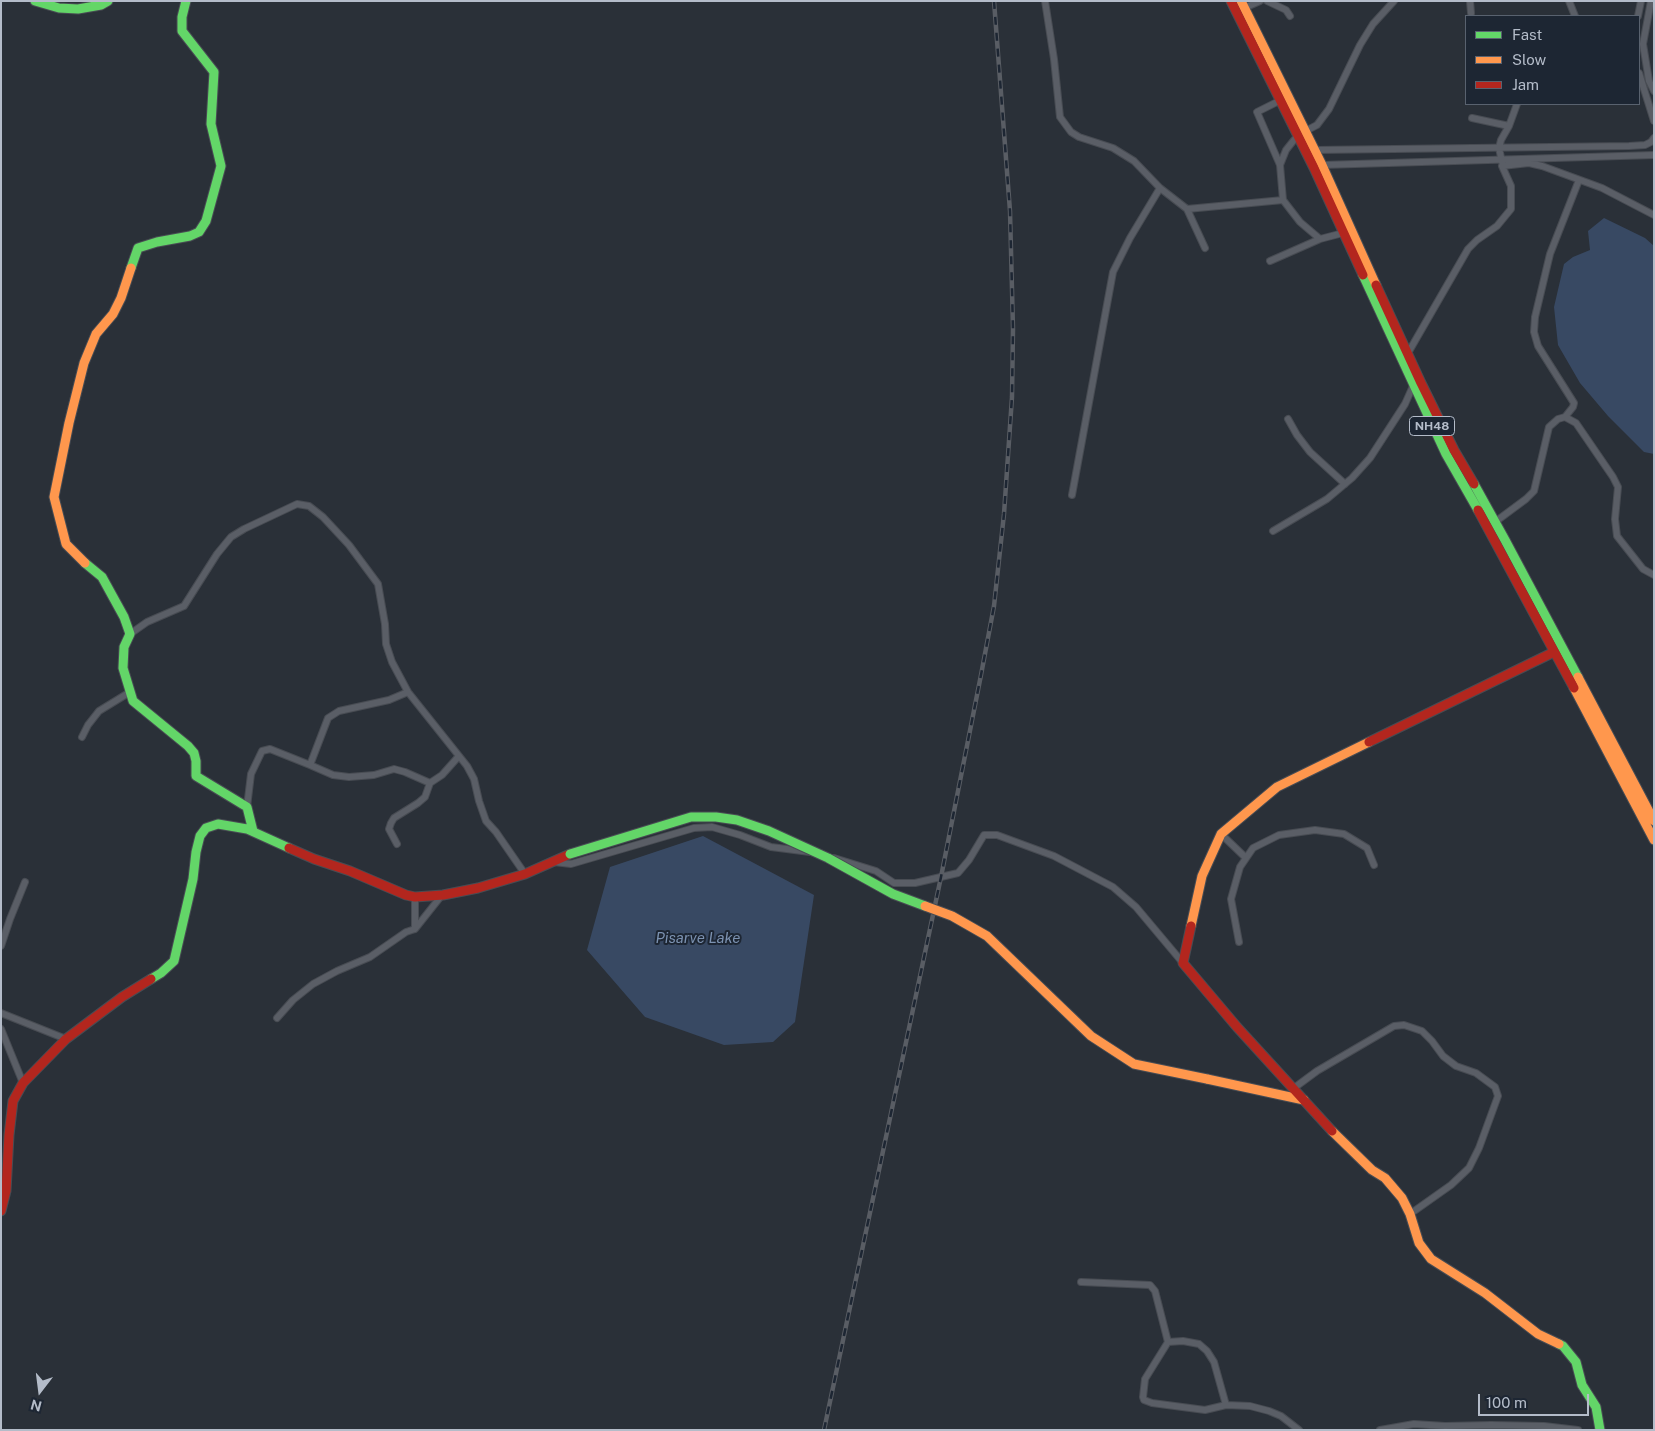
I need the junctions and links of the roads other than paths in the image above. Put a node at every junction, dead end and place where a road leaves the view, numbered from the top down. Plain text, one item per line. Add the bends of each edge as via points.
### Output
1 (35, 1) edge
2 (108, 1) edge
3 (186, 1) edge
4 (1045, 1) edge
5 (1231, 1) edge
6 (1260, 1) edge
7 (1267, 1) edge
8 (1394, 1) edge
9 (1470, 1) edge
10 (1569, 1) edge
11 (1641, 1) edge
12 (1651, 1) edge
13 (1242, 5) edge
14 (1471, 13) dead end
15 (1575, 15) edge
16 (1638, 15) edge
17 (1290, 16) dead end
18 (1640, 76) edge
19 (1654, 91) edge
20 (1281, 100) junction
21 (1516, 105) edge
22 (1472, 118) dead end
23 (1654, 121) edge
24 (1509, 126) junction
25 (1301, 132) junction
26 (1654, 138) edge
27 (1499, 148) junction
28 (1315, 150) junction
29 (1654, 155) edge
30 (1502, 163) junction
31 (1322, 164) junction
32 (1280, 165) junction
33 (1579, 180) junction
34 (1160, 188) junction
35 (1283, 200) junction
36 (1187, 209) junction
37 (1654, 215) edge
38 (1343, 233) junction
39 (1320, 239) junction
40 (1205, 248) dead end
41 (1270, 261) dead end
42 (1385, 314) junction
43 (1408, 353) junction
44 (1417, 384) junction
45 (1566, 417) junction
46 (1288, 419) dead end
47 (1345, 484) junction
48 (1072, 495) dead end
49 (1495, 522) junction
50 (1273, 531) dead end
51 (1654, 576) edge
52 (130, 634) junction
53 (1554, 652) junction
54 (130, 692) junction
55 (408, 692) junction
56 (82, 737) dead end
57 (459, 756) junction
58 (310, 765) junction
59 (430, 783) junction
60 (247, 807) junction
61 (1654, 821) edge
62 (253, 831) junction
63 (1221, 834) junction
64 (1654, 840) edge
65 (397, 844) dead end
66 (1246, 858) junction
67 (551, 862) junction
68 (1374, 865) dead end
69 (525, 874) junction
70 (25, 882) dead end
71 (442, 895) junction
72 (415, 897) junction
73 (415, 929) junction
74 (1239, 942) dead end
75 (1, 946) edge
76 (1183, 964) junction
77 (1, 1013) edge
78 (277, 1018) dead end
79 (1, 1029) edge
80 (66, 1039) junction
81 (23, 1083) junction
82 (1294, 1088) junction
83 (1304, 1100) junction
84 (1, 1211) edge
85 (1410, 1214) junction
86 (1081, 1282) dead end
87 (1168, 1342) junction
88 (1226, 1405) junction
89 (1299, 1430) edge
90 (1380, 1430) edge
91 (1578, 1430) edge
92 (1600, 1430) edge

1 - 2 main road via 78,9
3 - 52 main road via 182,31 214,72 211,124 221,166 206,221 199,232 138,248 121,298 113,314 96,334 84,363 54,497 66,544 102,577
4 - 34 street via 1060,117 1071,132 1113,148 1134,161
5 - 20 main road, NH48
6 - 13 street
7 - 17 street via 1286,10
8 - 25 street via 1373,24 1317,125
9 - 14 street
10 - 15 street
11 - 16 street
12 - 19 street via 1643,44 1649,81
13 - 25 main road, NH48
18 - 23 street
20 - 25 main road, NH48
20 - 32 street via 1257,112
21 - 24 street
22 - 24 street
24 - 27 street
25 - 28 main road, NH48
25 - 32 street via 1286,150
25 - 38 main road, NH48
26 - 27 street via 1645,145
27 - 28 street
27 - 30 street
28 - 31 main road, NH48
29 - 30 street
30 - 31 street
30 - 33 street via 1542,166
30 - 43 street via 1511,186 1511,209 1498,226 1468,249
31 - 42 main road, NH48
32 - 35 street
33 - 37 street
33 - 45 street via 1550,254 1534,317 1538,346 1574,403
34 - 36 street
34 - 48 street via 1113,272
35 - 36 street
35 - 39 street via 1300,222
36 - 40 street
38 - 39 street
38 - 42 main road, NH48
39 - 41 street
42 - 43 main road, NH48
42 - 44 main road, NH48
43 - 44 main road, NH48
44 - 47 street via 1370,458
44 - 49 main road, NH48
44 - 53 main road, NH48 via 1446,454
45 - 49 street via 1549,427 1534,491
45 - 51 street via 1576,423 1618,487 1617,536 1643,569
46 - 47 street via 1310,452
47 - 50 street via 1328,499
49 - 61 main road, NH48
52 - 54 main road via 124,647 123,668
52 - 55 street via 147,622 184,606 231,537 283,510 302,504 323,517 378,584 386,644
53 - 63 main road via 1277,787
53 - 64 main road, NH48
54 - 56 street via 99,711
54 - 60 main road via 133,701 194,752 196,776
55 - 57 street
55 - 58 street via 389,700 339,711 328,718
57 - 59 street
57 - 69 street via 474,779 486,821
58 - 59 street via 333,775 349,776 374,775 394,769
58 - 60 street via 270,749 262,750 251,774
59 - 65 street via 425,797 391,823 389,829
60 - 62 main road
62 - 72 main road via 314,859
62 - 80 main road via 218,824 206,828 196,852 174,961 162,973 122,997
63 - 66 street
63 - 76 main road via 1202,876
66 - 68 street via 1253,848 1278,835 1315,830 1344,834 1367,848
66 - 74 street via 1240,867 1231,899
67 - 69 main road
67 - 76 street via 571,864 694,828 712,827 771,847 815,852 876,871 894,883 915,883 958,873 984,835 997,835 1054,856 1113,887 1136,907
67 - 83 main road, bridge via 691,818 737,820 828,858 893,894 952,916 987,936 1091,1036 1134,1064
69 - 71 main road
70 - 75 street
71 - 72 main road
71 - 73 street
72 - 73 street
73 - 78 street via 370,957 313,984
76 - 82 main road
77 - 80 street
79 - 81 street
80 - 81 main road
81 - 84 main road via 13,1101 6,1191
82 - 83 main road
82 - 85 street via 1394,1026 1422,1031 1456,1066 1476,1073 1495,1087 1498,1096 1469,1168
83 - 85 main road via 1346,1146 1385,1178 1402,1198
85 - 92 main road via 1419,1243 1431,1259 1485,1293 1538,1334 1563,1346 1576,1362 1582,1385 1596,1406
86 - 87 street via 1150,1285 1155,1291
87 - 88 street via 1198,1344 1207,1351 1214,1362
87 - 88 street via 1145,1379 1144,1400 1205,1410
88 - 89 street via 1269,1411
90 - 91 street via 1414,1424 1544,1426

